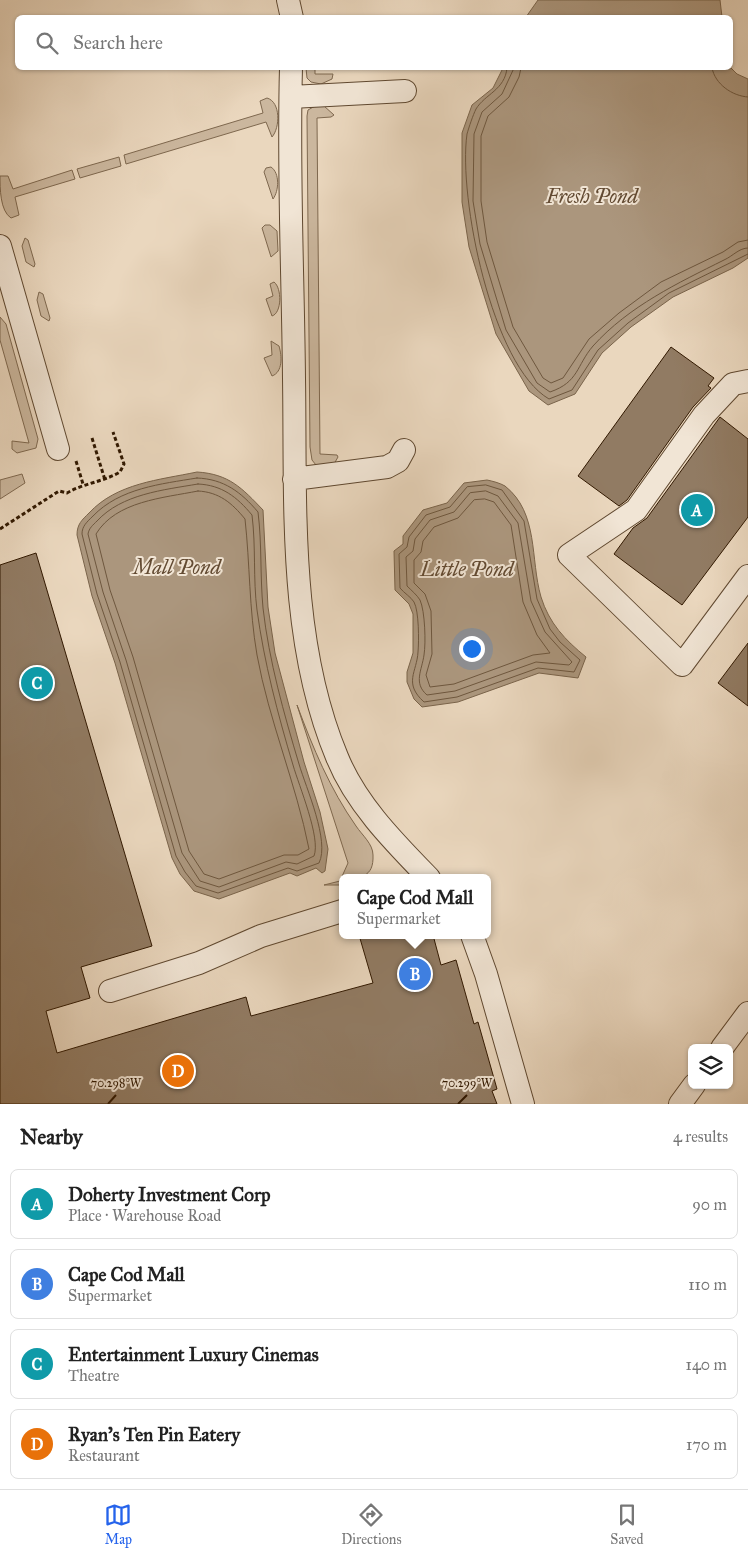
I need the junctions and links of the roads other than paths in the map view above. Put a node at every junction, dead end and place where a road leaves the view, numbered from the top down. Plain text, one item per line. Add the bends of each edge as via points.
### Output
1 (288, 0) edge
2 (291, 15) edge
3 (291, 70) edge
4 (405, 91) dead end
5 (291, 97) junction
6 (1, 257) edge
7 (748, 382) edge
8 (66, 450) road end
9 (404, 450) dead end
10 (294, 480) junction
11 (748, 576) edge
12 (426, 874) edge
13 (339, 912) edge
14 (473, 939) edge
15 (110, 991) dead end
16 (748, 1013) edge
17 (725, 1044) edge
18 (691, 1089) edge
19 (523, 1104) edge
20 (680, 1104) edge

1 - 2 street
3 - 5 street
4 - 5 street
5 - 10 street
6 - 8 street
7 - 11 street via 733,384 704,414 636,510 569,555 682,665
9 - 10 street via 398,462 387,467
10 - 12 street via 296,547 308,653 318,706 338,759 361,800
13 - 15 street via 261,936 199,963
14 - 19 street
16 - 17 street
18 - 20 street

